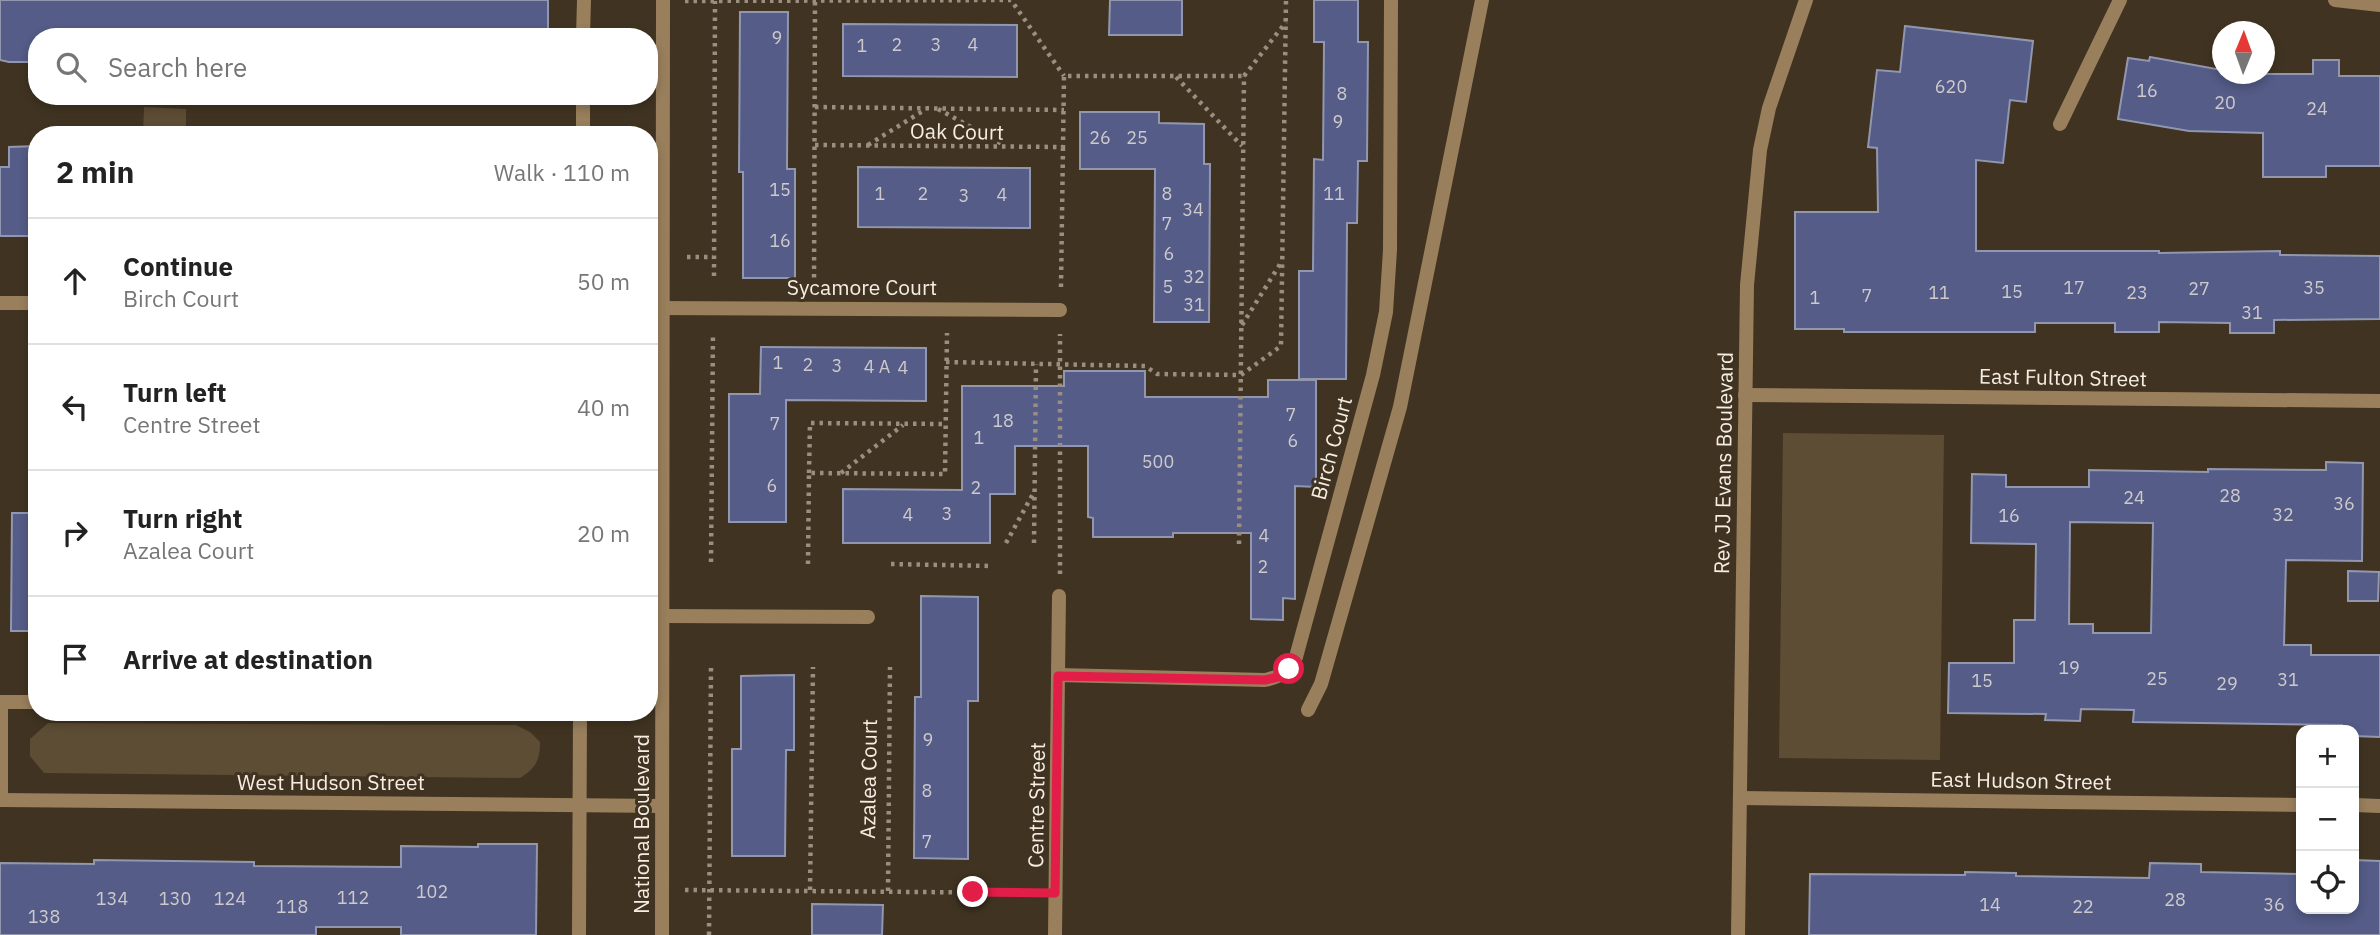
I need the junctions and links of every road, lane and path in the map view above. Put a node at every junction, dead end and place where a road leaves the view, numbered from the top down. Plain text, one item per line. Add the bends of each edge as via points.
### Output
1 (583, 0) edge
2 (815, 0) edge
3 (1012, 0) edge
4 (1286, 0) edge
5 (1391, 0) edge
6 (1482, 0) edge
7 (1806, 0) edge
8 (2120, 0) edge
9 (2335, 0) edge
10 (663, 1) edge
11 (715, 1) edge
12 (2380, 5) edge
13 (1286, 22) junction
14 (583, 28) edge
15 (1064, 76) junction
16 (1175, 76) junction
17 (1244, 76) junction
18 (583, 105) edge
19 (815, 107) junction
20 (926, 108) junction
21 (937, 109) junction
22 (1063, 110) junction
23 (2060, 124) dead end
24 (583, 126) edge
25 (815, 145) junction
26 (867, 145) junction
27 (1007, 147) junction
28 (1063, 147) junction
29 (1243, 147) junction
30 (658, 257) edge
31 (686, 257) dead end
32 (713, 257) junction
33 (1282, 260) junction
34 (713, 276) dead end
35 (0, 303) edge
36 (28, 303) edge
37 (658, 308) edge
38 (814, 308) junction
39 (947, 309) junction
40 (1060, 310) junction
41 (1241, 326) junction
42 (713, 333) dead end
43 (658, 360) edge
44 (946, 362) junction
45 (1036, 364) junction
46 (1060, 365) junction
47 (1241, 374) junction
48 (1745, 395) junction
49 (2380, 401) edge
50 (904, 424) junction
51 (945, 424) junction
52 (840, 473) junction
53 (809, 474) junction
54 (1035, 491) junction
55 (1006, 543) dead end
56 (1034, 543) dead end
57 (1239, 544) dead end
58 (711, 562) dead end
59 (808, 564) dead end
60 (891, 564) dead end
61 (991, 566) dead end
62 (1059, 596) joint
63 (663, 617) junction
64 (868, 617) dead end
65 (711, 667) dead end
66 (813, 667) dead end
67 (890, 667) dead end
68 (1058, 676) junction
69 (658, 681) edge
70 (1, 702) edge
71 (28, 702) edge
72 (1308, 710) dead end
73 (580, 721) edge
74 (657, 721) edge
75 (1740, 798) junction
76 (1, 800) edge
77 (579, 805) junction
78 (2296, 805) edge
79 (2359, 805) edge
80 (662, 806) junction
81 (2380, 806) edge
82 (709, 889) junction
83 (810, 890) junction
84 (662, 891) junction
85 (888, 891) junction
86 (1055, 893) junction
87 (579, 935) edge
88 (662, 935) edge
89 (709, 935) edge
90 (1055, 935) edge
91 (1738, 935) edge

1 - 14 street
2 - 3 path
2 - 11 path
2 - 19 path
3 - 15 path
4 - 13 path
5 - 68 street, Birch Court via 1390,250 1385,312 1373,375 1293,663 1278,677 1265,680
6 - 72 street via 1400,407 1321,684
7 - 48 street, Rev JJ Evans Boulevard via 1769,108 1760,150 1746,285
8 - 23 street
9 - 12 street
10 - 11 path
10 - 30 street, National Boulevard
11 - 32 path
13 - 17 path
13 - 33 path
15 - 16 path
15 - 22 path
16 - 17 path
16 - 29 path
17 - 29 path
18 - 24 street
19 - 20 path, Oak Court
19 - 25 path
20 - 21 path, Oak Court
20 - 26 path
21 - 22 path, Oak Court
21 - 27 path
22 - 28 path
25 - 26 path, Oak Court
25 - 38 path
26 - 27 path, Oak Court
27 - 28 path, Oak Court
28 - 40 path
29 - 41 path
31 - 32 path
32 - 34 path
33 - 41 path
33 - 47 path via 1281,346
35 - 36 street
37 - 38 street, Sycamore Court
38 - 39 street, Sycamore Court
39 - 40 street, Sycamore Court
39 - 44 path
40 - 46 path
41 - 47 path
42 - 58 path
43 - 63 street, National Boulevard
44 - 45 path
44 - 51 path
45 - 46 path
45 - 54 path
46 - 47 path via 1145,366 1157,374
46 - 62 path
47 - 57 path
48 - 49 street, East Fulton Street
48 - 75 street, Rev JJ Evans Boulevard
50 - 51 path
50 - 52 path
50 - 53 path via 810,423
51 - 52 path via 945,474
52 - 53 path
53 - 59 path
54 - 55 path
54 - 56 path
60 - 61 path
62 - 68 street, Centre Street
63 - 64 street
63 - 69 street, National Boulevard
65 - 82 path
66 - 83 path
67 - 85 path, Azalea Court
68 - 86 street, Centre Street
70 - 71 street
70 - 76 street
73 - 77 street
74 - 80 street, National Boulevard
75 - 78 street, East Hudson Street
75 - 91 street, Rev JJ Evans Boulevard
76 - 77 street, West Hudson Street
77 - 80 street, West Hudson Street
77 - 87 street
79 - 81 street
80 - 84 street, National Boulevard
82 - 83 path
82 - 84 path
82 - 89 path
83 - 85 path
84 - 88 street, National Boulevard
85 - 86 path
86 - 90 street, Centre Street

